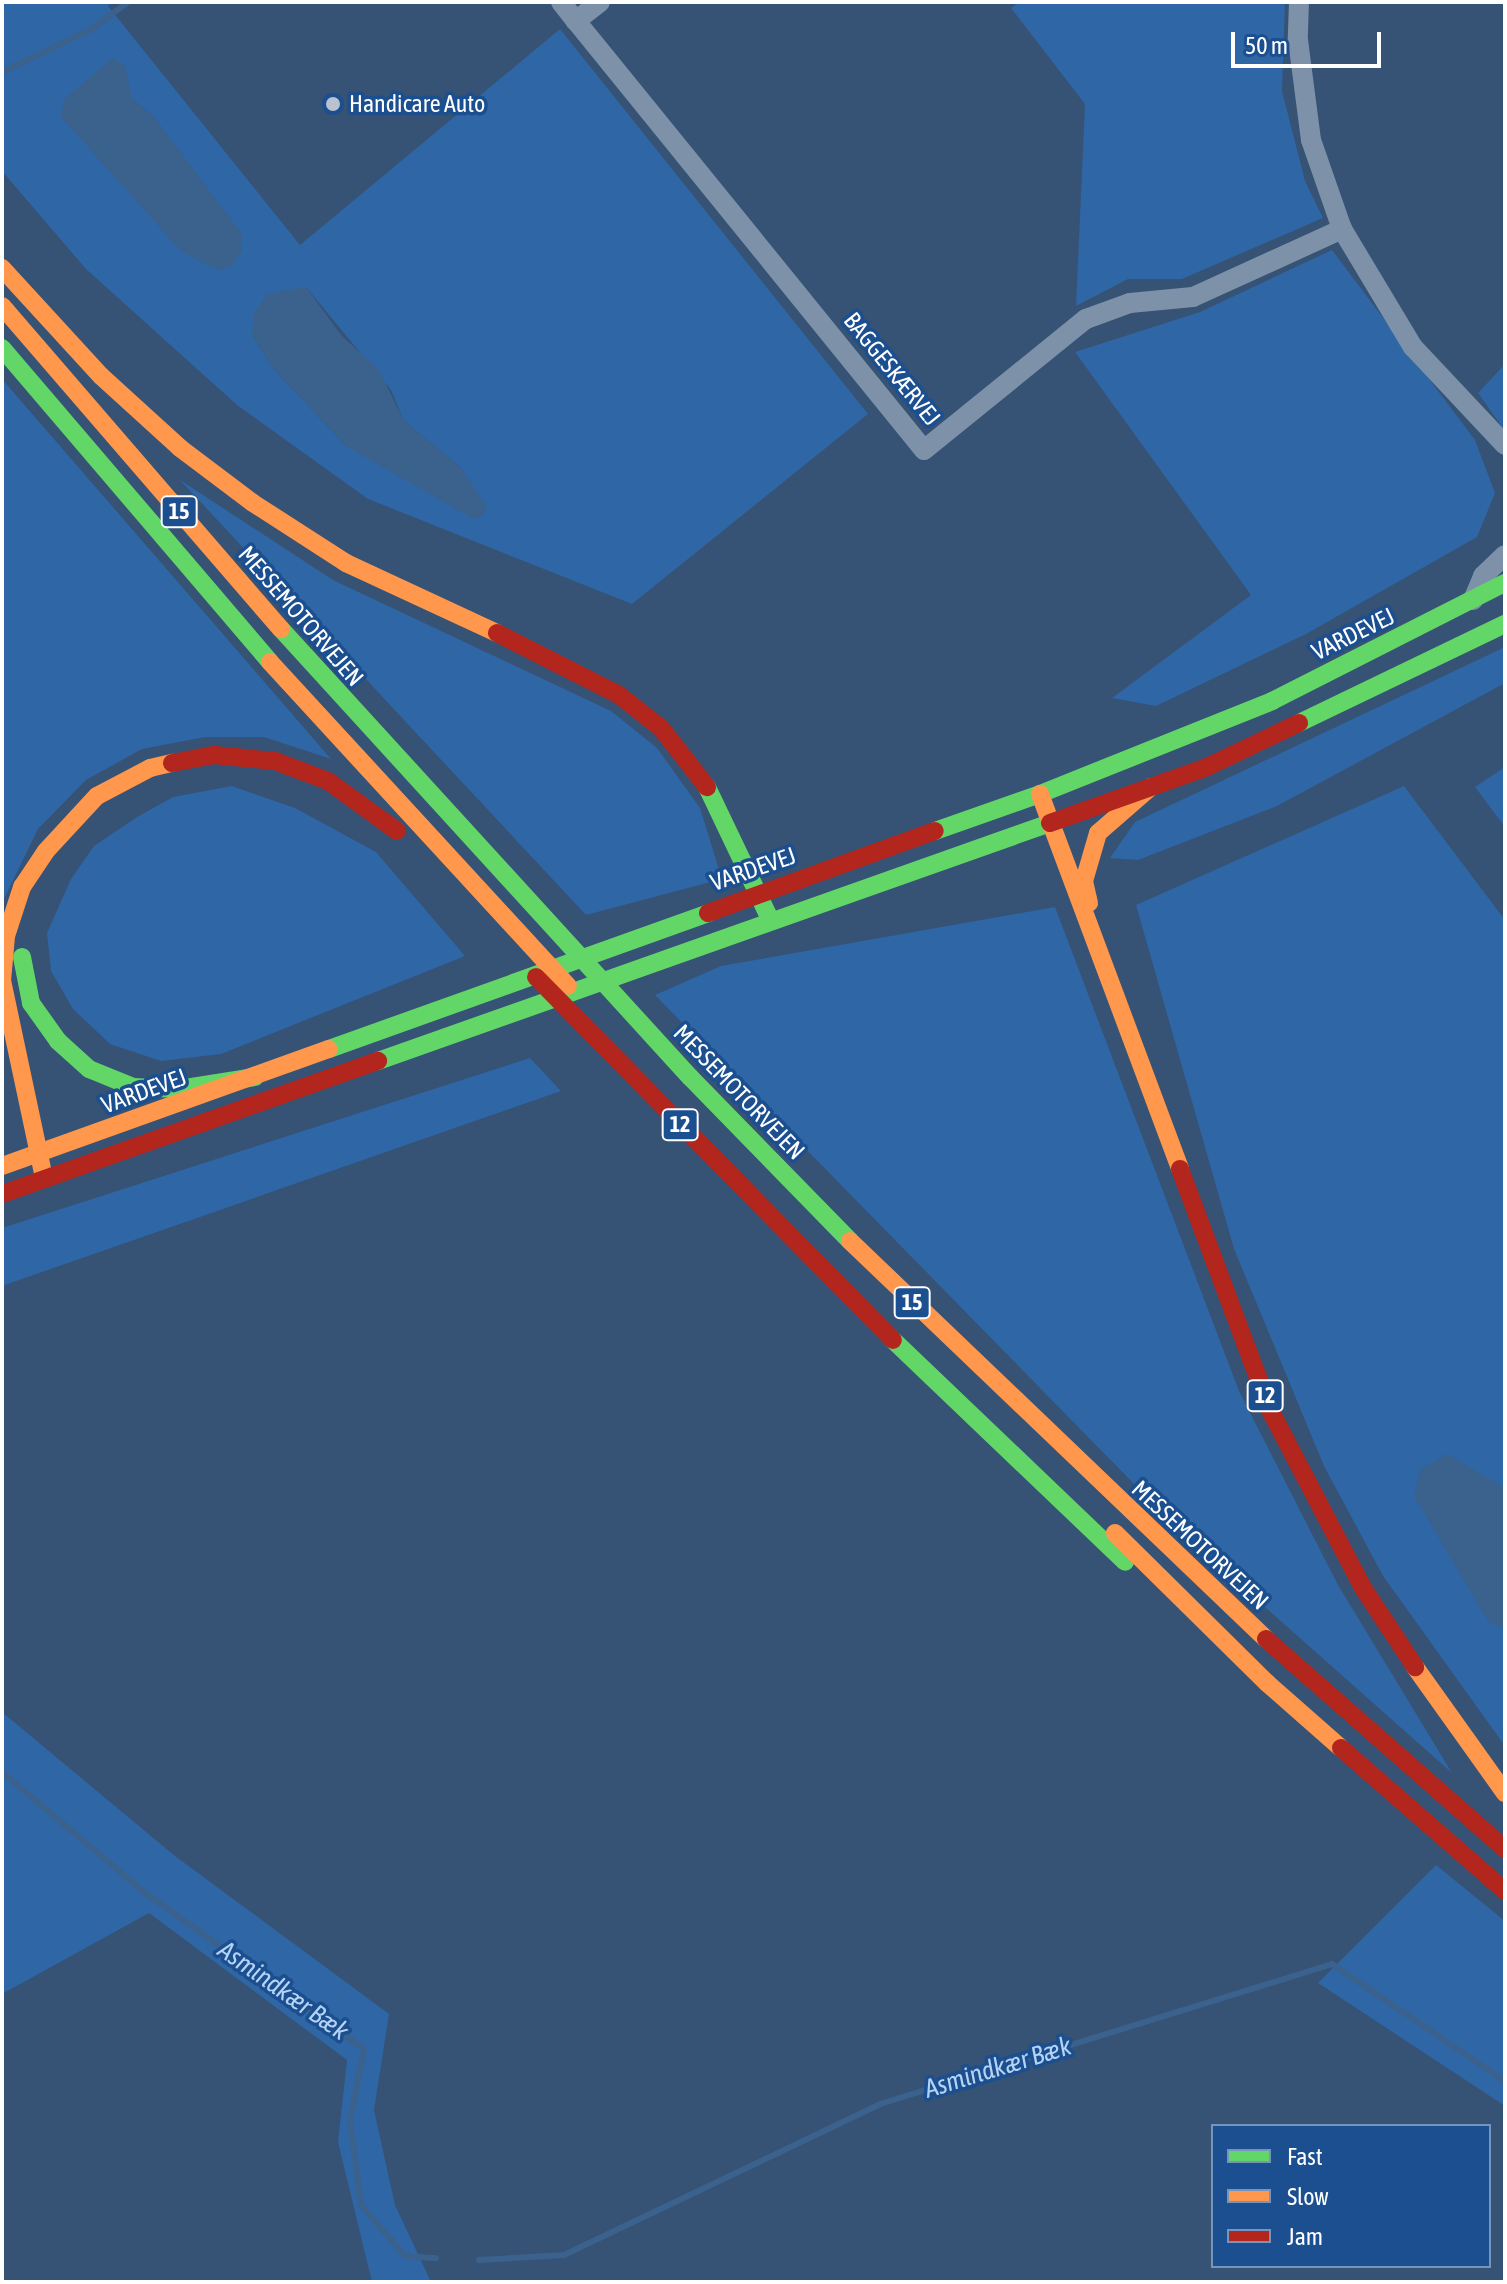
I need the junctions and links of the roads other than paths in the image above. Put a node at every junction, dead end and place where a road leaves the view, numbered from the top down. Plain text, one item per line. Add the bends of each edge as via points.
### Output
1 (561, 2) edge
2 (600, 2) edge
3 (1299, 2) edge
4 (576, 21) junction
5 (1342, 229) junction
6 (2, 268) edge
7 (2, 306) edge
8 (2, 348) edge
9 (1501, 442) edge
10 (1505, 460) edge
11 (1505, 555) edge
12 (1505, 583) edge
13 (1473, 600) junction
14 (1505, 624) edge
15 (1151, 787) junction
16 (1040, 794) junction
17 (1050, 823) junction
18 (409, 844) dead end
19 (46, 851) junction
20 (430, 867) dead end
21 (759, 893) junction
22 (771, 921) junction
23 (1102, 961) junction
24 (255, 1077) junction
25 (8, 1138) dead end
26 (36, 1154) junction
27 (8, 1164) edge
28 (44, 1178) junction
29 (22, 1187) junction
30 (2, 1194) edge
31 (1267, 1683) junction
32 (1505, 1793) edge
33 (1505, 1849) edge
34 (1505, 1891) edge

1 - 4 street, BAGGESKÆRVEJ
2 - 4 street
3 - 5 street via 1298,40 1311,140
4 - 5 street, BAGGESKÆRVEJ via 924,450 1086,319 1130,303 1193,297
5 - 9 street via 1413,347
6 - 21 main road via 101,376 180,448 253,503 346,563 565,664 619,695 661,728 715,798
7 - 33 main road, MESSEMOTORVEJEN / 15 via 500,877 893,1285 1287,1658
8 - 31 main road, MESSEMOTORVEJEN / 15 via 332,734 613,1034 858,1284
9 - 10 street
11 - 13 street via 1483,576
12 - 13 main road, VARDEVEJ
13 - 16 main road, VARDEVEJ via 1272,701
14 - 15 main road, VARDEVEJ via 1234,755
15 - 17 main road, VARDEVEJ
15 - 23 main road via 1118,811 1088,854 1084,881
16 - 17 main road, 12
16 - 21 main road, VARDEVEJ
17 - 22 main road, VARDEVEJ
17 - 23 main road, 12
18 - 19 main road via 387,821 328,781 275,761 214,755 150,768 97,796
19 - 24 main road via 21,926 22,970 31,1003 58,1041 89,1069 133,1087 179,1089
19 - 26 main road via 22,887 6,936 2,981
20 - 31 main road, 12 via 873,1321 1133,1569
21 - 22 main road
21 - 24 main road, VARDEVEJ
22 - 28 main road, VARDEVEJ
23 - 32 main road, 12 via 1270,1410 1363,1588 1464,1741
24 - 26 main road, VARDEVEJ
25 - 27 main road
26 - 27 main road, VARDEVEJ
26 - 28 main road
27 - 29 main road
28 - 29 main road, VARDEVEJ
29 - 30 main road, VARDEVEJ
31 - 34 main road, MESSEMOTORVEJEN / 12

